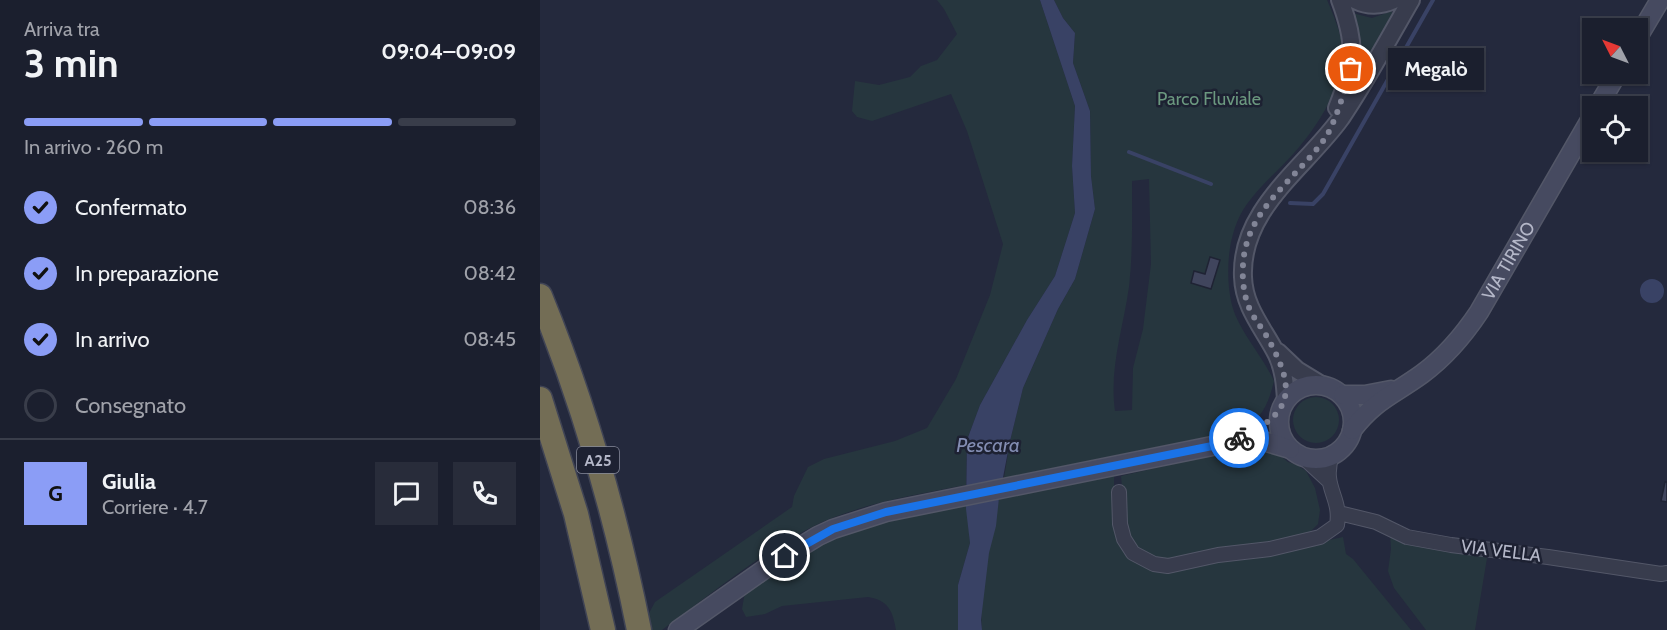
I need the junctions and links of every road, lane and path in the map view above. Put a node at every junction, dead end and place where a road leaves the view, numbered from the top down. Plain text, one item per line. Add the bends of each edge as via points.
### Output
1 (1340, 0) edge
2 (1355, 0) edge
3 (1394, 0) edge
4 (1411, 0) edge
5 (1660, 0) edge
6 (1648, 21) edge
7 (1582, 134) edge
8 (1325, 140) junction
9 (540, 296) edge
10 (1267, 337) junction
11 (1320, 384) junction
12 (1401, 387) junction
13 (1343, 395) junction
14 (540, 399) edge
15 (1283, 406) junction
16 (1352, 430) junction
17 (1232, 442) junction
18 (1297, 453) junction
19 (1332, 455) junction
20 (1328, 480) junction
21 (1119, 492) dead end
22 (1339, 513) junction
23 (1667, 573) edge
24 (603, 630) edge
25 (639, 630) edge
26 (678, 630) edge

1 - 8 street via 1351,31 1353,58 1346,88
2 - 3 street via 1373,5
4 - 8 street
5 - 6 main road
7 - 12 main road, VIA TIRINO via 1465,333 1438,361
8 - 10 street via 1262,210 1247,244 1243,266 1246,299
9 - 25 highway, A25 via 601,469
10 - 11 street via 1290,364
10 - 15 street via 1282,370
11 - 13 main road
11 - 15 main road via 1298,389
12 - 13 main road, VIA TIRINO via 1373,394
12 - 16 main road, VIA TIRINO via 1370,409
13 - 16 main road via 1352,412
14 - 24 highway, A25 via 576,514
15 - 17 main road via 1257,430
15 - 18 main road via 1281,435
16 - 19 main road via 1341,449
17 - 18 main road via 1260,440
17 - 26 main road via 886,512 833,529 769,566
18 - 19 main road via 1318,459
18 - 20 street
19 - 20 street
20 - 22 street
21 - 22 street via 1120,524 1132,553 1168,566 1320,537 1337,525
22 - 23 street, VIA VELLA via 1376,522 1407,537

